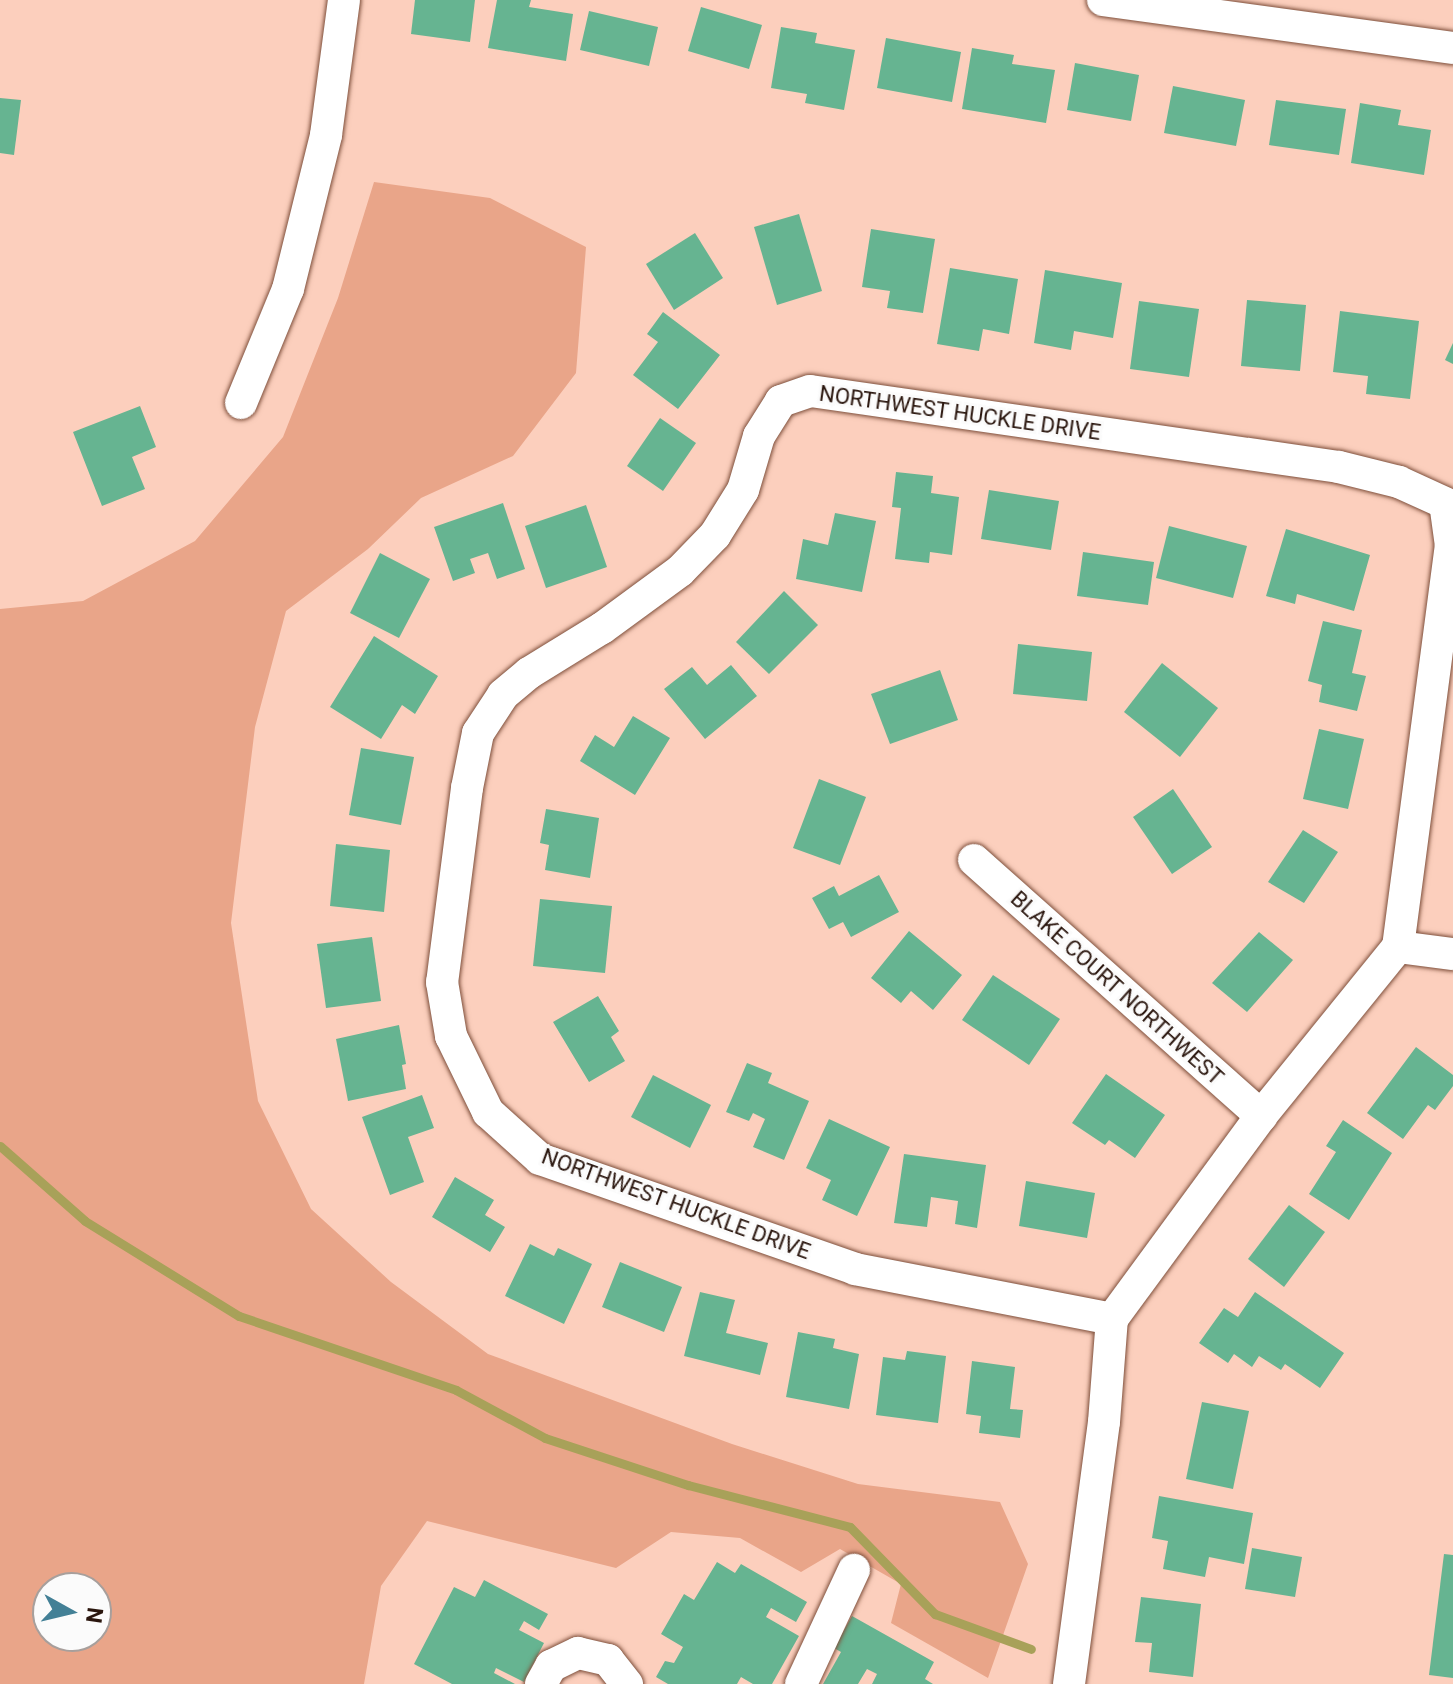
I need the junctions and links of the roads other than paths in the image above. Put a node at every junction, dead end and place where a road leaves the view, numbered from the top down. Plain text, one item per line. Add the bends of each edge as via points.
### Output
1 (344, 0) edge
2 (1103, 0) edge
3 (1453, 48) edge
4 (241, 403) dead end
5 (974, 860) dead end
6 (1398, 947) junction
7 (1453, 954) edge
8 (1261, 1116) junction
9 (1112, 1319) junction
10 (854, 1570) dead end
11 (541, 1684) edge
12 (627, 1684) edge
13 (801, 1684) edge
14 (1069, 1684) edge

1 - 4 street via 326,135 288,289
2 - 3 street
5 - 8 street, BLAKE COURT NORTHWEST
6 - 7 street
6 - 8 street
6 - 9 street, NORTHWEST HUCKLE DRIVE via 1451,546 1445,503 1399,482 1339,467 810,391 781,401 759,436 743,490 715,535 680,571 503,695 478,733 442,982 451,1036 488,1112 540,1159 855,1269
8 - 9 street
9 - 14 street via 1104,1422
10 - 13 street
11 - 12 street via 551,1666 578,1653 608,1660

